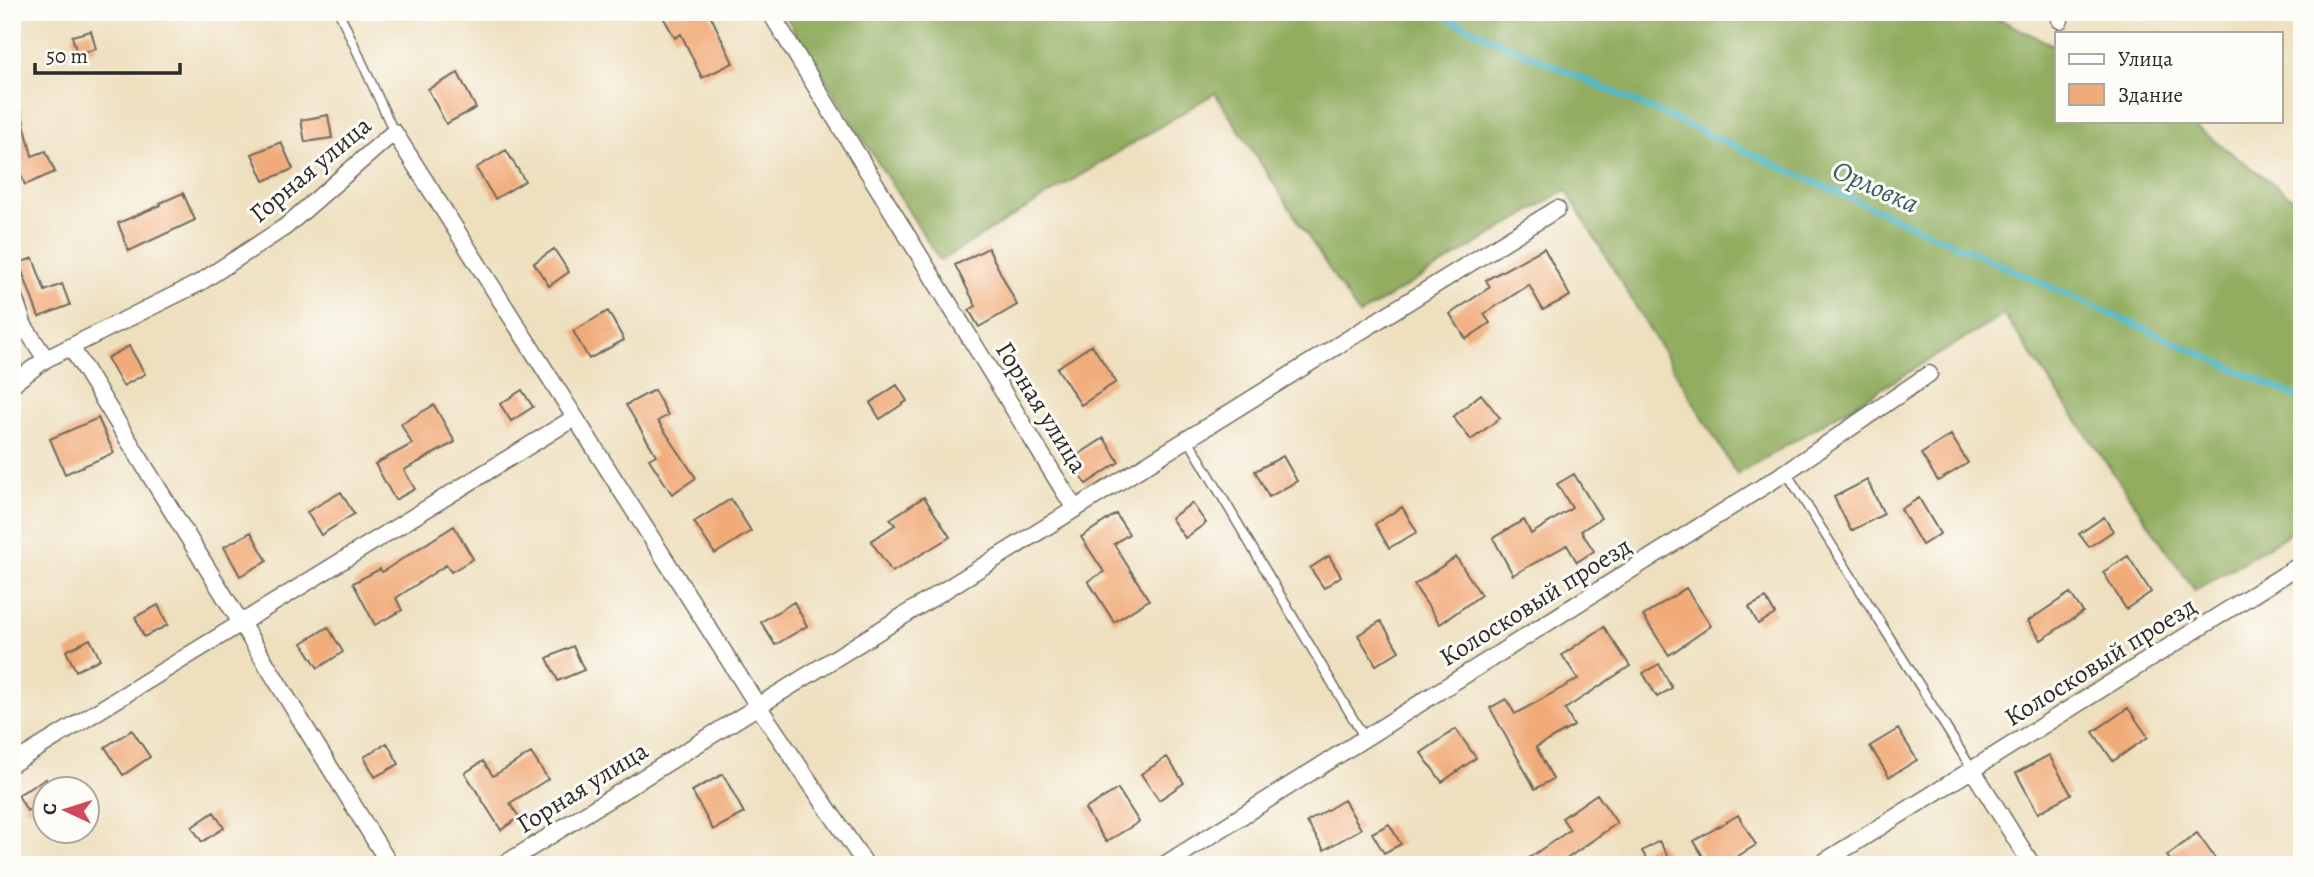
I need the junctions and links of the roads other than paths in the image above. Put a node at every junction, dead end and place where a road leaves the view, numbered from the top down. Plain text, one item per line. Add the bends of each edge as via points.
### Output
1 (339, 12) edge
2 (770, 12) edge
3 (394, 132) junction
4 (1557, 209) dead end
5 (12, 291) edge
6 (71, 347) junction
7 (46, 359) junction
8 (1929, 374) dead end
9 (12, 384) edge
10 (574, 418) junction
11 (1188, 439) junction
12 (1786, 472) junction
13 (1076, 509) junction
14 (2300, 565) edge
15 (241, 623) junction
16 (758, 706) junction
17 (1364, 737) junction
18 (12, 764) edge
19 (1972, 769) junction
20 (390, 865) edge
21 (503, 865) edge
22 (866, 865) edge
23 (1164, 865) edge
24 (1819, 865) edge
25 (2032, 865) edge

1 - 3 lane
2 - 13 street, Горная улица
3 - 6 street, Горная улица via 285,226 199,283
3 - 10 street, Горная улица
4 - 11 street
5 - 7 street via 24,327
6 - 7 street, Горная улица
6 - 15 street
7 - 9 street, Горная улица
8 - 12 street, Колосковый проезд
10 - 15 street
10 - 16 street, Горная улица
11 - 13 street
11 - 17 lane
12 - 17 street, Колосковый проезд
12 - 19 lane
13 - 16 street, Горная улица
14 - 19 street, Колосковый проезд
15 - 18 street
15 - 20 street
16 - 21 street, Горная улица
16 - 22 street, Горная улица
17 - 23 street, Колосковый проезд
19 - 24 street, Колосковый проезд
19 - 25 street

